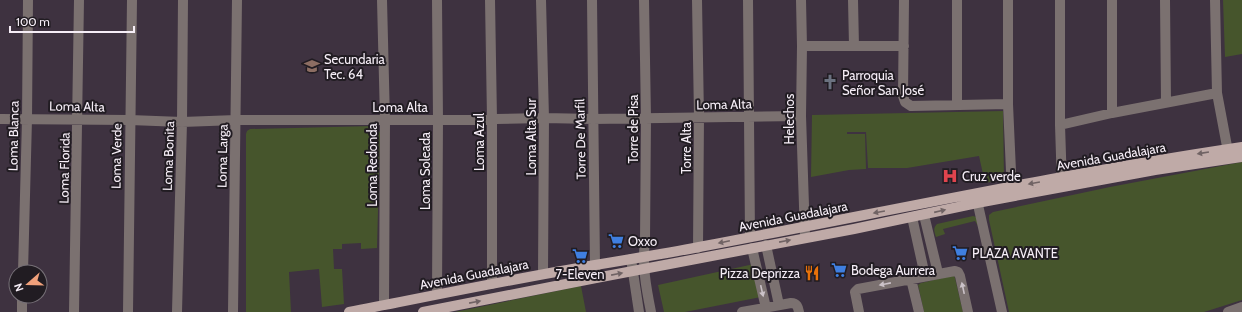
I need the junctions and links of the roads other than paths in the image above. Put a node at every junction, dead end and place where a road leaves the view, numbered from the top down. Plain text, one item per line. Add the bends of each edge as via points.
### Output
1 (28, 0) edge
2 (79, 0) edge
3 (132, 0) edge
4 (183, 0) edge
5 (237, 0) edge
6 (382, 0) edge
7 (437, 0) edge
8 (490, 0) edge
9 (541, 0) edge
10 (592, 0) edge
11 (644, 0) edge
12 (697, 0) edge
13 (748, 0) edge
14 (801, 0) edge
15 (853, 0) edge
16 (904, 0) edge
17 (957, 0) edge
18 (1008, 0) edge
19 (1060, 0) edge
20 (1112, 0) edge
21 (1165, 0) edge
22 (1215, 0) edge
23 (802, 46) junction
24 (854, 46) junction
25 (904, 46) junction
26 (1217, 93) junction
27 (1166, 102) junction
28 (1008, 104) junction
29 (957, 105) junction
30 (1112, 113) junction
31 (801, 116) junction
32 (699, 117) junction
33 (750, 117) junction
34 (544, 118) junction
35 (646, 118) junction
36 (0, 119) edge
37 (27, 119) junction
38 (492, 119) junction
39 (593, 119) junction
40 (78, 120) junction
41 (130, 120) junction
42 (236, 120) junction
43 (385, 120) junction
44 (438, 120) junction
45 (182, 122) junction
46 (1060, 125) junction
47 (1242, 147) edge
48 (1229, 154) junction
49 (1242, 157) edge
50 (1062, 183) junction
51 (1012, 192) junction
52 (976, 198) junction
53 (906, 214) junction
54 (924, 215) junction
55 (804, 227) junction
56 (750, 237) junction
57 (805, 238) junction
58 (766, 245) junction
59 (698, 248) junction
60 (752, 248) junction
61 (643, 257) junction
62 (631, 259) junction
63 (23, 264) edge
64 (595, 265) junction
65 (644, 269) junction
66 (632, 271) junction
67 (938, 273) junction
68 (543, 274) junction
69 (925, 276) junction
70 (596, 278) junction
71 (911, 279) junction
72 (492, 284) junction
73 (437, 294) junction
74 (384, 305) junction
75 (779, 305) junction
76 (1242, 307) edge
77 (766, 308) junction
78 (74, 312) edge
79 (128, 312) edge
80 (177, 312) edge
81 (233, 312) edge
82 (349, 312) edge
83 (423, 312) edge
84 (639, 312) edge
85 (651, 312) edge
86 (744, 312) edge
87 (799, 312) edge
88 (859, 312) edge
89 (918, 312) edge
90 (968, 312) edge
91 (1002, 312) edge
92 (1228, 312) edge

1 - 37 street, Loma Blanca
2 - 40 street, Loma Florida
3 - 41 street, Loma Verde
4 - 45 street, Loma Bonita
5 - 42 street, Loma Larga
6 - 43 street, Loma Redonda
7 - 44 street, Loma Soleada
8 - 38 street, Loma Azul
9 - 34 street, Loma Alta Sur
10 - 39 street, Torre De Marfil
11 - 35 street, Torre de Pisa
12 - 32 street, Torre Alta
13 - 33 street
14 - 23 street, Helechos
15 - 24 street
16 - 25 street
17 - 29 street
18 - 28 street
19 - 46 street
20 - 30 street
21 - 27 street
22 - 26 street
23 - 24 street
23 - 31 street, Helechos
24 - 25 street
25 - 29 street via 905,102 912,106
26 - 27 street
26 - 48 street
27 - 30 street
28 - 29 street
28 - 51 street
30 - 46 street
31 - 33 street, Loma Alta
31 - 55 street, Helechos
32 - 33 street, Loma Alta
32 - 35 street, Loma Alta
32 - 59 street, Torre Alta
33 - 56 street
34 - 38 street, Loma Alta
34 - 39 street, Loma Alta
34 - 68 street, Loma Alta Sur
35 - 39 street, Loma Alta
35 - 61 street, Torre de Pisa via 646,240
36 - 37 street, Loma Alta
37 - 40 street, Loma Alta
37 - 63 street, Loma Blanca
38 - 44 street, Loma Alta
38 - 72 street, Loma Azul
39 - 64 street, Torre De Marfil
40 - 41 street, Loma Alta
40 - 78 street, Loma Florida
41 - 45 street, Loma Alta
41 - 79 street, Loma Verde
42 - 43 street, Loma Alta
42 - 45 street, Loma Alta
42 - 81 street, Loma Larga
43 - 44 street, Loma Alta
43 - 74 street, Loma Redonda
44 - 73 street, Loma Soleada
45 - 80 street, Loma Bonita
46 - 50 street
47 - 48 main road, Avenida Guadalajara
48 - 49 main road, Avenida Guadalajara
48 - 50 main road, Avenida Guadalajara via 1168,158
50 - 51 main road, Avenida Guadalajara
51 - 52 main road, Avenida Guadalajara
52 - 53 main road, Avenida Guadalajara
54 -> 52 main road, Avenida Guadalajara
52 - 91 street
53 - 54 main road, Avenida Guadalajara
53 -> 55 main road, Avenida Guadalajara
53 - 57 main road, Avenida Guadalajara
53 - 69 street
54 - 67 street
55 - 56 main road, Avenida Guadalajara
55 - 57 street, Helechos
56 -> 59 main road, Avenida Guadalajara
58 -> 57 main road, Avenida Guadalajara
58 - 60 main road, Avenida Guadalajara
58 - 75 street
59 - 61 main road, Avenida Guadalajara
60 - 65 main road, Avenida Guadalajara
60 -> 77 street
61 - 62 main road, Avenida Guadalajara
61 - 65 street, Torre de Pisa
62 - 64 main road, Avenida Guadalajara
62 - 66 street
64 - 68 main road, Avenida Guadalajara
64 - 70 street, Torre De Marfil
65 - 66 main road, Avenida Guadalajara
65 - 85 street, Torre de Pisa
70 -> 66 main road, Avenida Guadalajara
66 - 84 street
67 - 69 street
90 -> 67 street via 958,272
68 - 72 main road, Avenida Guadalajara
69 - 71 street
83 -> 70 main road, Avenida Guadalajara
71 -> 88 street via 858,289 855,295
71 - 89 street
72 - 73 main road, Avenida Guadalajara
73 - 74 main road, Avenida Guadalajara
74 - 82 main road, Avenida Guadalajara
75 - 77 street
75 - 87 street via 795,303
76 - 92 street
77 - 86 street

